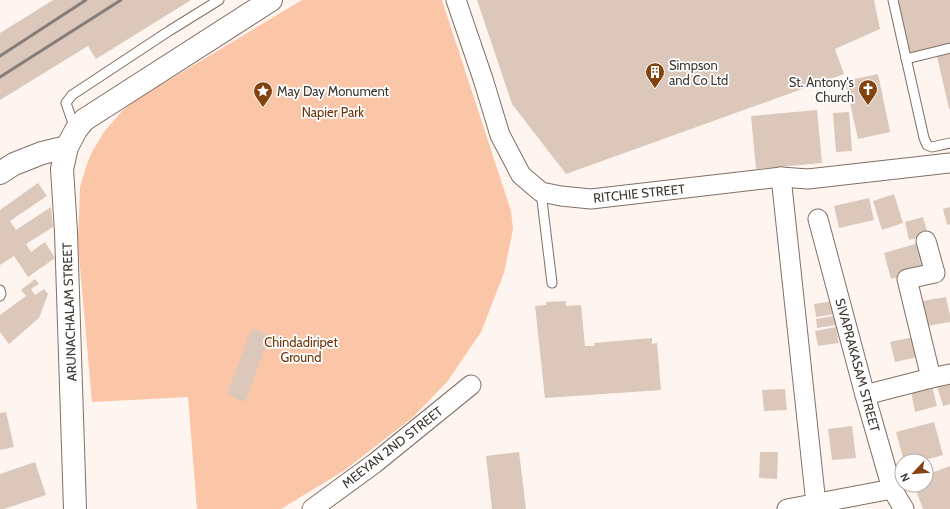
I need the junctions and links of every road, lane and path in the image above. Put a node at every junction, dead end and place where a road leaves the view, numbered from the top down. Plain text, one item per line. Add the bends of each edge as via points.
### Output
1 (220, 0) edge
2 (456, 0) edge
3 (893, 0) edge
4 (264, 2) edge
5 (950, 48) edge
6 (906, 59) junction
7 (76, 133) junction
8 (950, 143) edge
9 (950, 163) edge
10 (0, 173) edge
11 (781, 177) junction
12 (541, 192) junction
13 (818, 219) dead end
14 (926, 241) dead end
15 (552, 283) dead end
16 (0, 290) edge
17 (0, 296) edge
18 (950, 374) edge
19 (931, 378) junction
20 (471, 384) dead end
21 (865, 395) junction
22 (892, 489) junction
23 (816, 504) junction
24 (72, 508) edge
25 (312, 509) edge
26 (787, 509) edge
27 (904, 509) edge

1 - 7 lane via 72,95 66,103
2 - 12 street via 500,135 522,175
3 - 6 lane
4 - 7 main road
5 - 6 lane
6 - 8 lane via 925,141 932,147
7 - 10 main road
7 - 24 main road, ARUNACHALAM STREET via 62,169
9 - 11 street, RITCHIE STREET via 808,179
11 - 12 street, RITCHIE STREET via 591,199
11 - 23 street
12 - 15 lane
13 - 21 street, SIVAPRAKASAM STREET
14 - 19 street via 935,273 907,279
16 - 17 lane
18 - 19 street
19 - 21 street
20 - 25 street, MEEYAN 2ND STREET via 375,463
21 - 22 street, SIVAPRAKASAM STREET
22 - 23 street
22 - 27 street, SIVAPRAKASAM STREET
23 - 26 street

